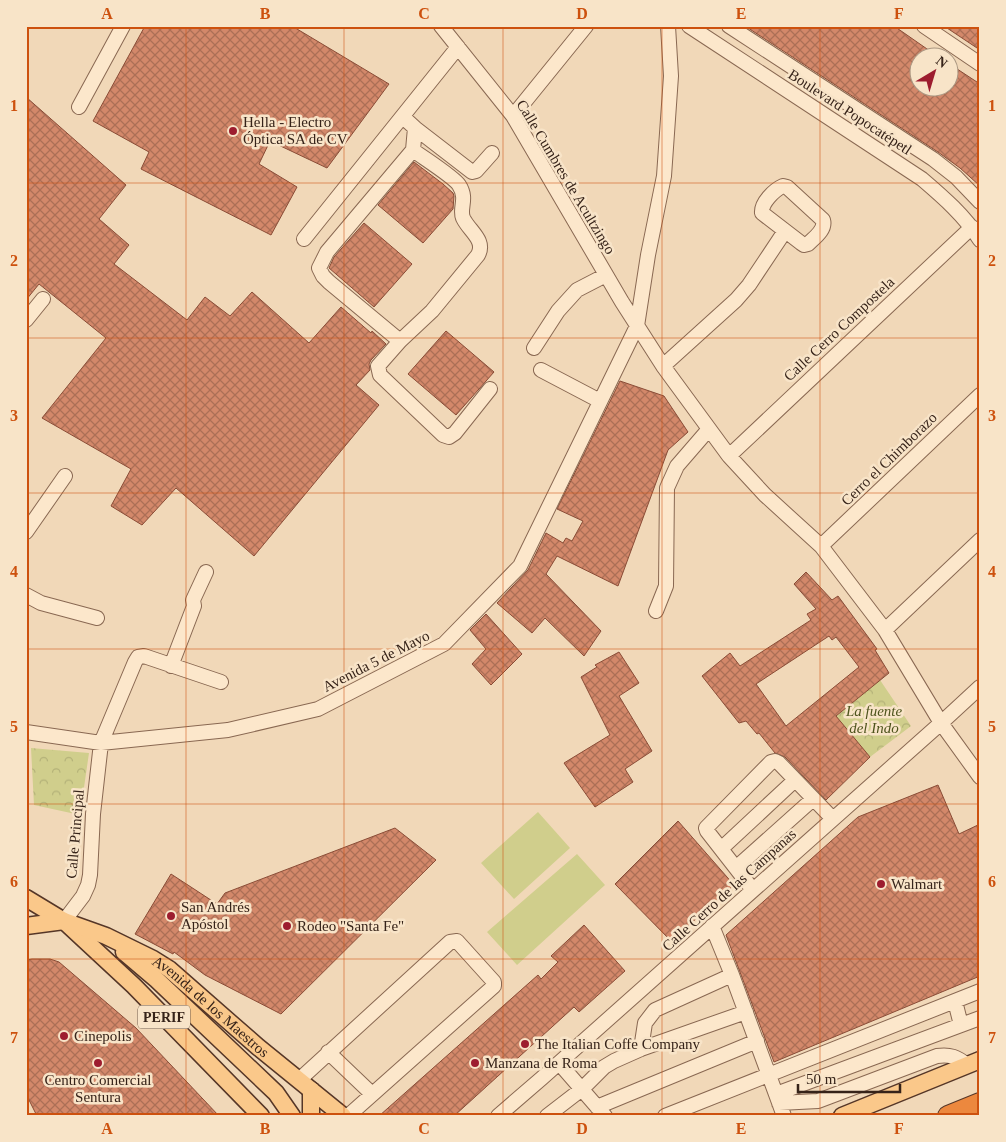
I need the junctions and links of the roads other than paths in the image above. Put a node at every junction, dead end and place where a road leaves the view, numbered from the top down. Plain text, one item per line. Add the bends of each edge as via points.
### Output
1 (124, 26) edge
2 (441, 26) edge
3 (586, 26) edge
4 (668, 26) edge
5 (690, 26) edge
6 (729, 26) edge
7 (924, 26) edge
8 (458, 47) junction
9 (980, 64) edge
10 (79, 107) dead end
11 (513, 116) junction
12 (403, 117) junction
13 (415, 128) junction
14 (413, 150) junction
15 (492, 153) dead end
16 (980, 202) edge
17 (972, 227) junction
18 (785, 231) junction
19 (304, 239) dead end
20 (980, 240) edge
21 (606, 274) junction
22 (43, 299) dead end
23 (26, 320) edge
24 (637, 326) junction
25 (400, 341) junction
26 (534, 348) dead end
27 (663, 366) junction
28 (541, 370) dead end
29 (490, 389) dead end
30 (980, 395) edge
31 (600, 401) junction
32 (709, 429) junction
33 (730, 456) junction
34 (65, 476) dead end
35 (26, 532) edge
36 (980, 540) edge
37 (821, 546) junction
38 (206, 572) dead end
39 (26, 595) edge
40 (656, 611) dead end
41 (97, 618) dead end
42 (885, 630) junction
43 (171, 666) junction
44 (221, 682) dead end
45 (980, 687) edge
46 (942, 723) junction
47 (26, 732) edge
48 (101, 743) junction
49 (980, 777) edge
50 (795, 780) junction
51 (814, 799) junction
52 (833, 819) junction
53 (722, 848) junction
54 (737, 867) junction
55 (753, 890) junction
56 (26, 898) edge
57 (64, 922) junction
58 (26, 926) edge
59 (712, 926) junction
60 (106, 936) junction
61 (732, 975) junction
62 (980, 991) edge
63 (955, 1001) junction
64 (746, 1012) junction
65 (980, 1018) edge
66 (961, 1025) junction
67 (757, 1041) junction
68 (641, 1048) junction
69 (328, 1052) junction
70 (559, 1063) junction
71 (973, 1063) edge
72 (768, 1075) junction
73 (305, 1085) junction
74 (582, 1089) junction
75 (372, 1094) junction
76 (980, 1103) edge
77 (780, 1104) edge
78 (601, 1111) edge
79 (261, 1116) edge
80 (292, 1116) edge
81 (311, 1116) edge
82 (343, 1116) edge
83 (348, 1116) edge
84 (498, 1116) edge
85 (548, 1116) edge
86 (665, 1116) edge
87 (842, 1116) edge
88 (948, 1116) edge

1 - 10 street
2 - 8 street, Calle Cumbres de Acultzingo
3 - 11 street
4 - 24 street, Avenida 5 de Mayo via 671,76 664,176
5 - 17 street, Boulevard Popocatépetl via 914,174 946,199
6 - 16 street, Boulevard Popocatépetl via 932,159 956,177
7 - 9 street
8 - 11 street, Calle Cumbres de Acultzingo
8 - 12 street
11 - 21 street, Calle Cumbres de Acultzingo
12 - 13 street
12 - 19 street
13 - 14 street
13 - 15 street via 472,172
14 - 25 street via 458,183 464,200 463,219 478,238 481,248 432,311
14 - 25 street via 327,252 319,268 329,282
17 - 20 street, Boulevard Popocatépetl
17 - 33 street, Calle Cerro Compostela
18 - 18 street via 804,245 824,224 783,186 763,205 762,213
18 - 27 street via 750,285
21 - 24 street, Calle Cumbres de Acultzingo
21 - 26 street via 577,290 558,311
22 - 23 street
24 - 27 street, Calle Cumbres de Acultzingo
24 - 31 street, Avenida 5 de Mayo
25 - 29 street via 378,366 380,375 442,435 449,437 455,433
27 - 32 street, Calle Cumbres de Acultzingo
28 - 31 street
30 - 37 street, Cerro el Chimborazo
31 - 48 street, Avenida 5 de Mayo via 520,566 444,644 318,709 228,730
32 - 33 street, Calle Cumbres de Acultzingo
32 - 40 street via 677,466 667,488 666,586
33 - 37 street, Calle Cumbres de Acultzingo via 765,495
34 - 35 street
36 - 42 street
37 - 42 street, Calle Cumbres de Acultzingo
38 - 43 street
39 - 41 street via 41,603
42 - 46 street, Calle Cumbres de Acultzingo
43 - 44 street
43 - 48 street, Calle Principal via 144,656 138,657
45 - 46 street, Calle Cerro de las Campanas
46 - 49 street, Calle Cumbres de Acultzingo
46 - 52 street, Calle Cerro de las Campanas
47 - 48 street, Avenida 5 de Mayo
48 - 57 street, Calle Principal via 90,875 83,896
50 - 51 street
50 - 53 street
50 - 53 street via 775,761 771,762 706,828
51 - 52 street
51 - 54 street
52 - 55 street, Calle Cerro de las Campanas
53 - 54 street
54 - 55 street
55 - 59 street, Calle Cerro de las Campanas
56 - 57 main road, Avenida de los Maestros
57 - 58 main road
57 - 60 main road, Avenida de los Maestros
57 - 79 main road, Avenida de los Maestros / PERIF via 134,986
59 - 61 street
59 - 70 street, Calle Cerro de las Campanas
60 - 73 main road, Avenida de los Maestros via 169,969
60 - 80 main road via 271,1089
61 - 64 street
61 - 68 street via 655,1010 644,1023
62 - 63 street
63 - 66 street
63 - 72 street
64 - 67 street
64 - 68 street
65 - 66 street
66 - 77 street
67 - 72 street
67 - 78 street
68 - 74 street via 604,1067
69 - 73 street
69 - 75 street
69 - 75 street via 450,942 457,942 494,982 494,986
70 - 74 street
70 - 84 street, Calle Cerro de las Campanas
71 - 77 street via 947,1054 937,1056 818,1101
71 - 87 main road
72 - 77 street
72 - 86 street
73 - 81 main road
73 - 82 main road, Avenida de los Maestros
74 - 78 street
74 - 85 street
75 - 83 street
76 - 88 highway

